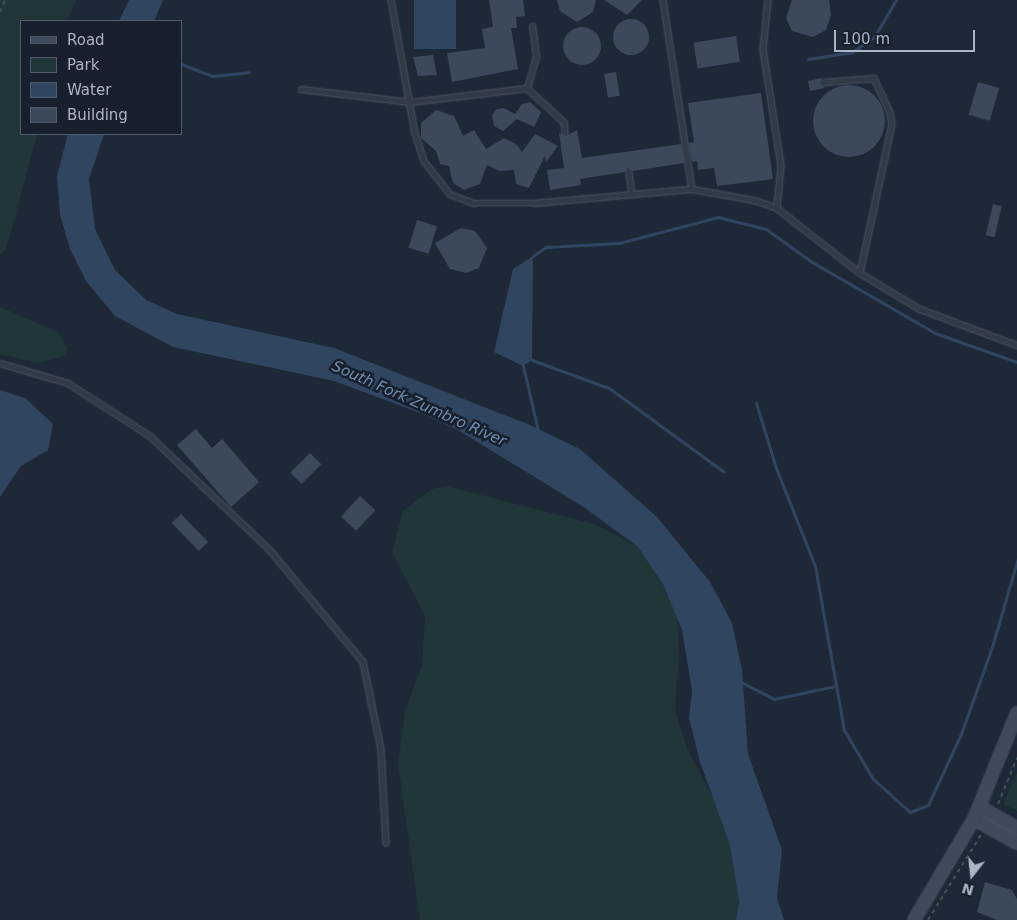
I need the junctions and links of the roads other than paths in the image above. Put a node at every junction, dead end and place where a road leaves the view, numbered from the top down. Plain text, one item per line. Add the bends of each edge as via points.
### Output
1 (391, 0) edge
2 (663, 0) edge
3 (768, 0) edge
4 (532, 26) dead end
5 (824, 82) dead end
6 (527, 88) junction
7 (301, 89) dead end
8 (410, 102) junction
9 (565, 132) dead end
10 (629, 172) dead end
11 (692, 189) junction
12 (632, 194) junction
13 (777, 208) junction
14 (860, 273) junction
15 (1017, 345) edge
16 (0, 363) edge
17 (1017, 712) edge
18 (977, 813) junction
19 (989, 820) junction
20 (1017, 828) edge
21 (1017, 842) edge
22 (386, 843) dead end
23 (914, 920) edge

1 - 8 lane
2 - 11 lane
3 - 13 lane via 763,49 781,165
4 - 6 lane via 536,57
5 - 14 lane via 874,78 890,112 892,124
6 - 8 lane
6 - 9 lane via 564,122
7 - 8 lane
8 - 12 lane via 424,161 434,178 458,199 474,203 534,203
10 - 12 lane
11 - 12 lane
11 - 13 lane
13 - 14 lane
14 - 15 lane via 939,318
16 - 22 lane via 68,383 150,436 269,549 363,662 381,749
17 - 18 main road
18 - 19 main road
18 - 23 main road
19 - 20 main road
19 - 21 main road

